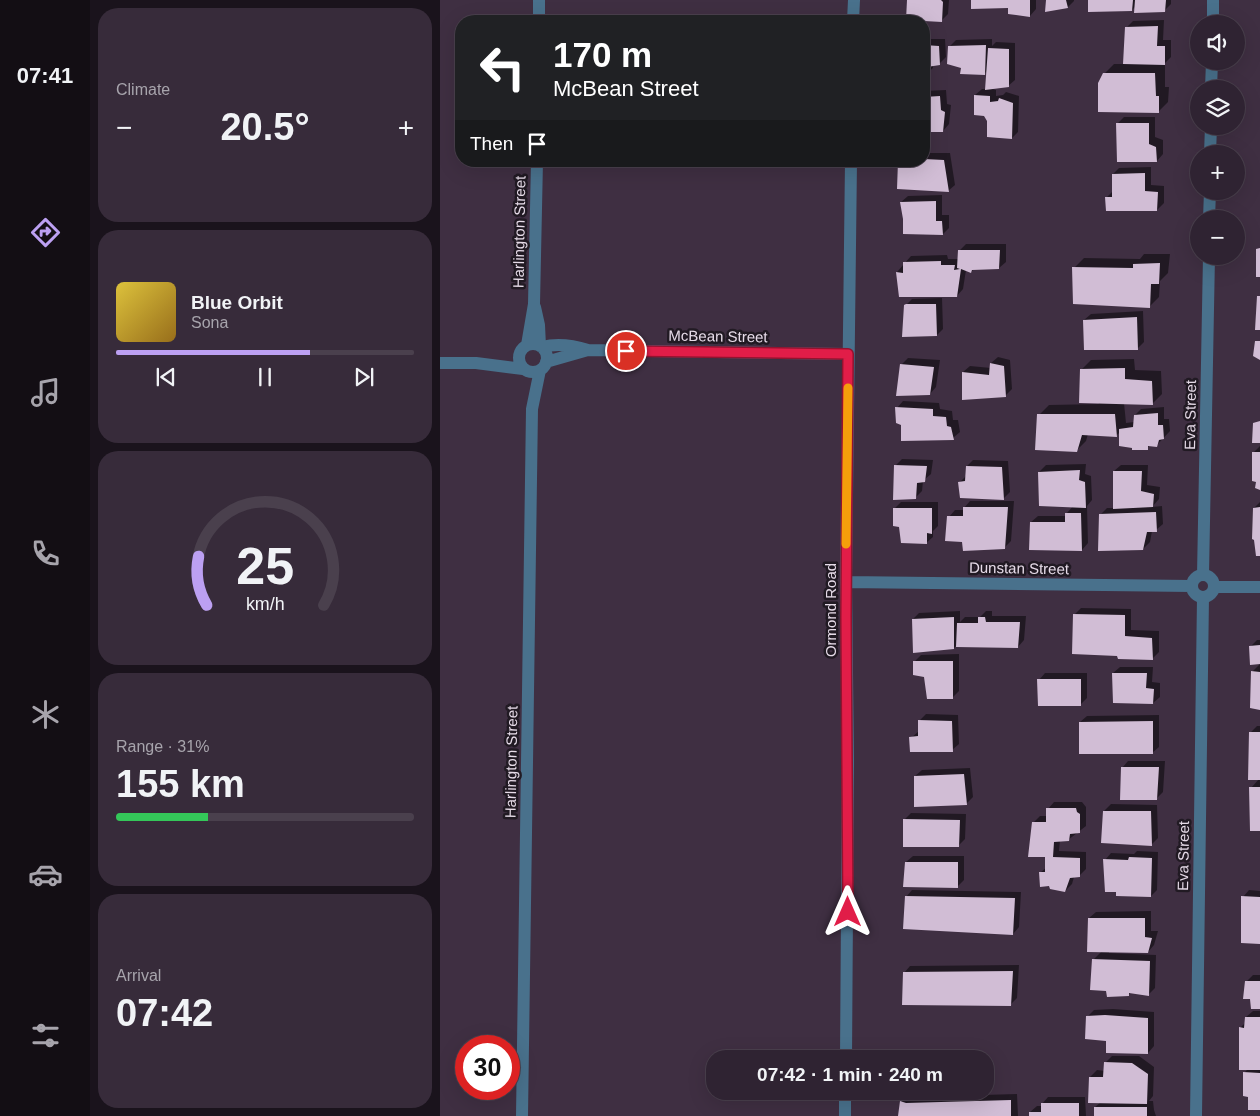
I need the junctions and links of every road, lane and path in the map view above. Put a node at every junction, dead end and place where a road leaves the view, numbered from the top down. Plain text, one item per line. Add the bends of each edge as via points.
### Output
1 (539, 0) edge
2 (854, 0) edge
3 (1213, 0) edge
4 (539, 15) edge
5 (853, 15) edge
6 (1213, 15) edge
7 (537, 167) edge
8 (851, 167) edge
9 (1209, 265) edge
10 (534, 304) junction
11 (527, 345) junction
12 (541, 346) junction
13 (588, 350) junction
14 (848, 354) junction
15 (518, 356) junction
16 (440, 363) edge
17 (476, 363) junction
18 (543, 366) junction
19 (525, 370) junction
20 (532, 409) junction
21 (1203, 575) junction
22 (846, 582) junction
23 (1192, 586) junction
24 (1214, 587) junction
25 (1260, 587) edge
26 (1203, 597) junction
27 (846, 1050) edge
28 (845, 1100) edge
29 (522, 1116) edge
30 (845, 1116) edge
31 (1196, 1116) edge

1 - 4 street
2 - 5 street
3 - 6 street
7 - 10 street, Harlington Street
8 - 14 street, Ormond Road
9 - 21 street, Eva Street
10 - 11 street, Harlington Street
10 - 12 street, Harlington Street
11 - 12 street
11 - 15 street
12 - 13 street, McBean Street via 551,344
12 - 18 street via 546,354
13 - 14 street, McBean Street
13 - 18 street, McBean Street
14 - 22 street, Ormond Road
15 - 17 street
15 - 19 street
16 - 17 street
17 - 19 street
18 - 19 street via 535,372
18 - 20 street, Harlington Street
19 - 20 street, Harlington Street
20 - 29 street, Harlington Street
21 - 23 street via 1194,580
21 - 24 street via 1212,580
22 - 23 street, Dunstan Street
22 - 27 street, Ormond Road
23 - 26 street via 1195,593
24 - 25 street
24 - 26 street via 1209,595
26 - 31 street, Eva Street
28 - 30 street

